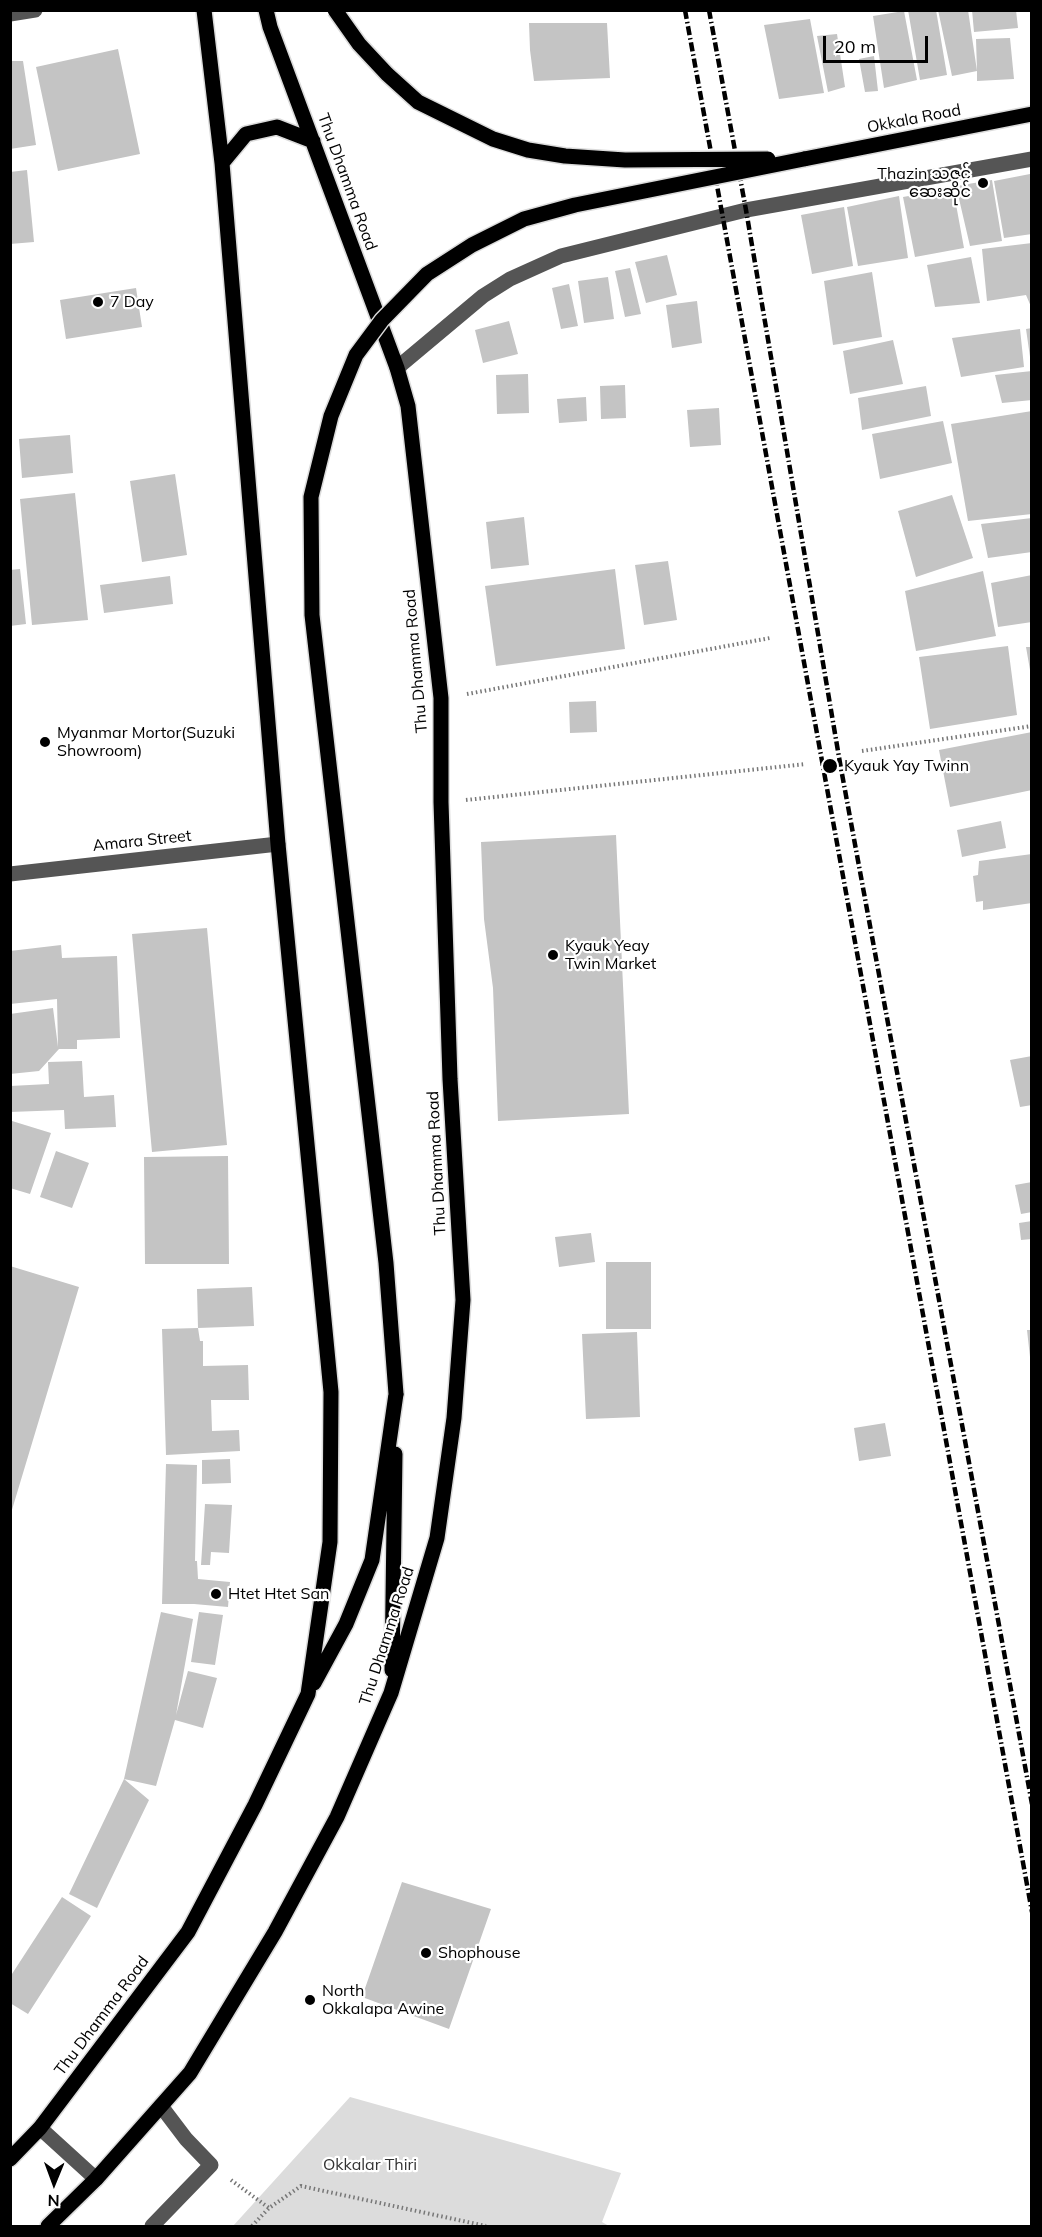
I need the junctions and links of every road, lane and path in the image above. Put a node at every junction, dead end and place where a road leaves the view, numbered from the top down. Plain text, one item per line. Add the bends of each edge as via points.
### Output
1 (35, 10) edge
2 (204, 10) edge
3 (266, 10) edge
4 (335, 10) edge
5 (10, 14) edge
6 (1032, 114) edge
7 (313, 141) junction
8 (804, 159) junction
9 (1032, 159) edge
10 (222, 163) junction
11 (397, 368) junction
12 (770, 638) dead end
13 (441, 698) junction
14 (1032, 726) edge
15 (862, 751) dead end
16 (806, 764) dead end
17 (441, 802) junction
18 (278, 844) junction
19 (10, 874) edge
20 (396, 1394) junction
21 (391, 1693) junction
22 (308, 1694) junction
23 (161, 2106) junction
24 (40, 2128) junction
25 (10, 2158) edge
26 (211, 2165) junction
27 (96, 2179) junction
28 (269, 2208) junction
29 (48, 2226) edge
30 (152, 2226) edge
31 (252, 2226) edge
32 (486, 2226) edge

1 - 5 street
2 - 10 main road, Thu Dhamma Road
3 - 7 main road, Thu Dhamma Road
4 - 8 main road, bridge via 359,44 418,102 493,139 565,156 625,160
6 - 8 main road, Okkala Road
7 - 10 main road via 277,127 246,134
7 - 11 main road, Thu Dhamma Road
8 - 20 main road, bridge via 575,205 524,219 471,245 427,274 382,320 356,355 331,416 311,497 312,615 386,1263
9 - 11 street via 746,210 561,256 510,279 483,297
10 - 18 main road, Thu Dhamma Road
11 - 13 main road, Thu Dhamma Road via 408,406
12 - 13 path
13 - 17 main road, Thu Dhamma Road
14 - 15 path
16 - 17 path
17 - 21 main road, Thu Dhamma Road via 450,1079 463,1300 454,1418 437,1538
18 - 19 street, Amara Street
18 - 22 main road, Thu Dhamma Road via 331,1392 330,1542
20 - 21 main road
20 - 22 main road via 372,1560 346,1624
21 - 23 main road, Thu Dhamma Road via 337,1817 275,1932 190,2073
22 - 24 main road, Thu Dhamma Road via 188,1932
23 - 26 street
23 - 27 main road, Thu Dhamma Road
24 - 25 main road, Thu Dhamma Road
24 - 27 street
26 - 28 path
26 - 30 street
27 - 29 main road, Thu Dhamma Road
28 - 31 path
28 - 32 path via 301,2186

